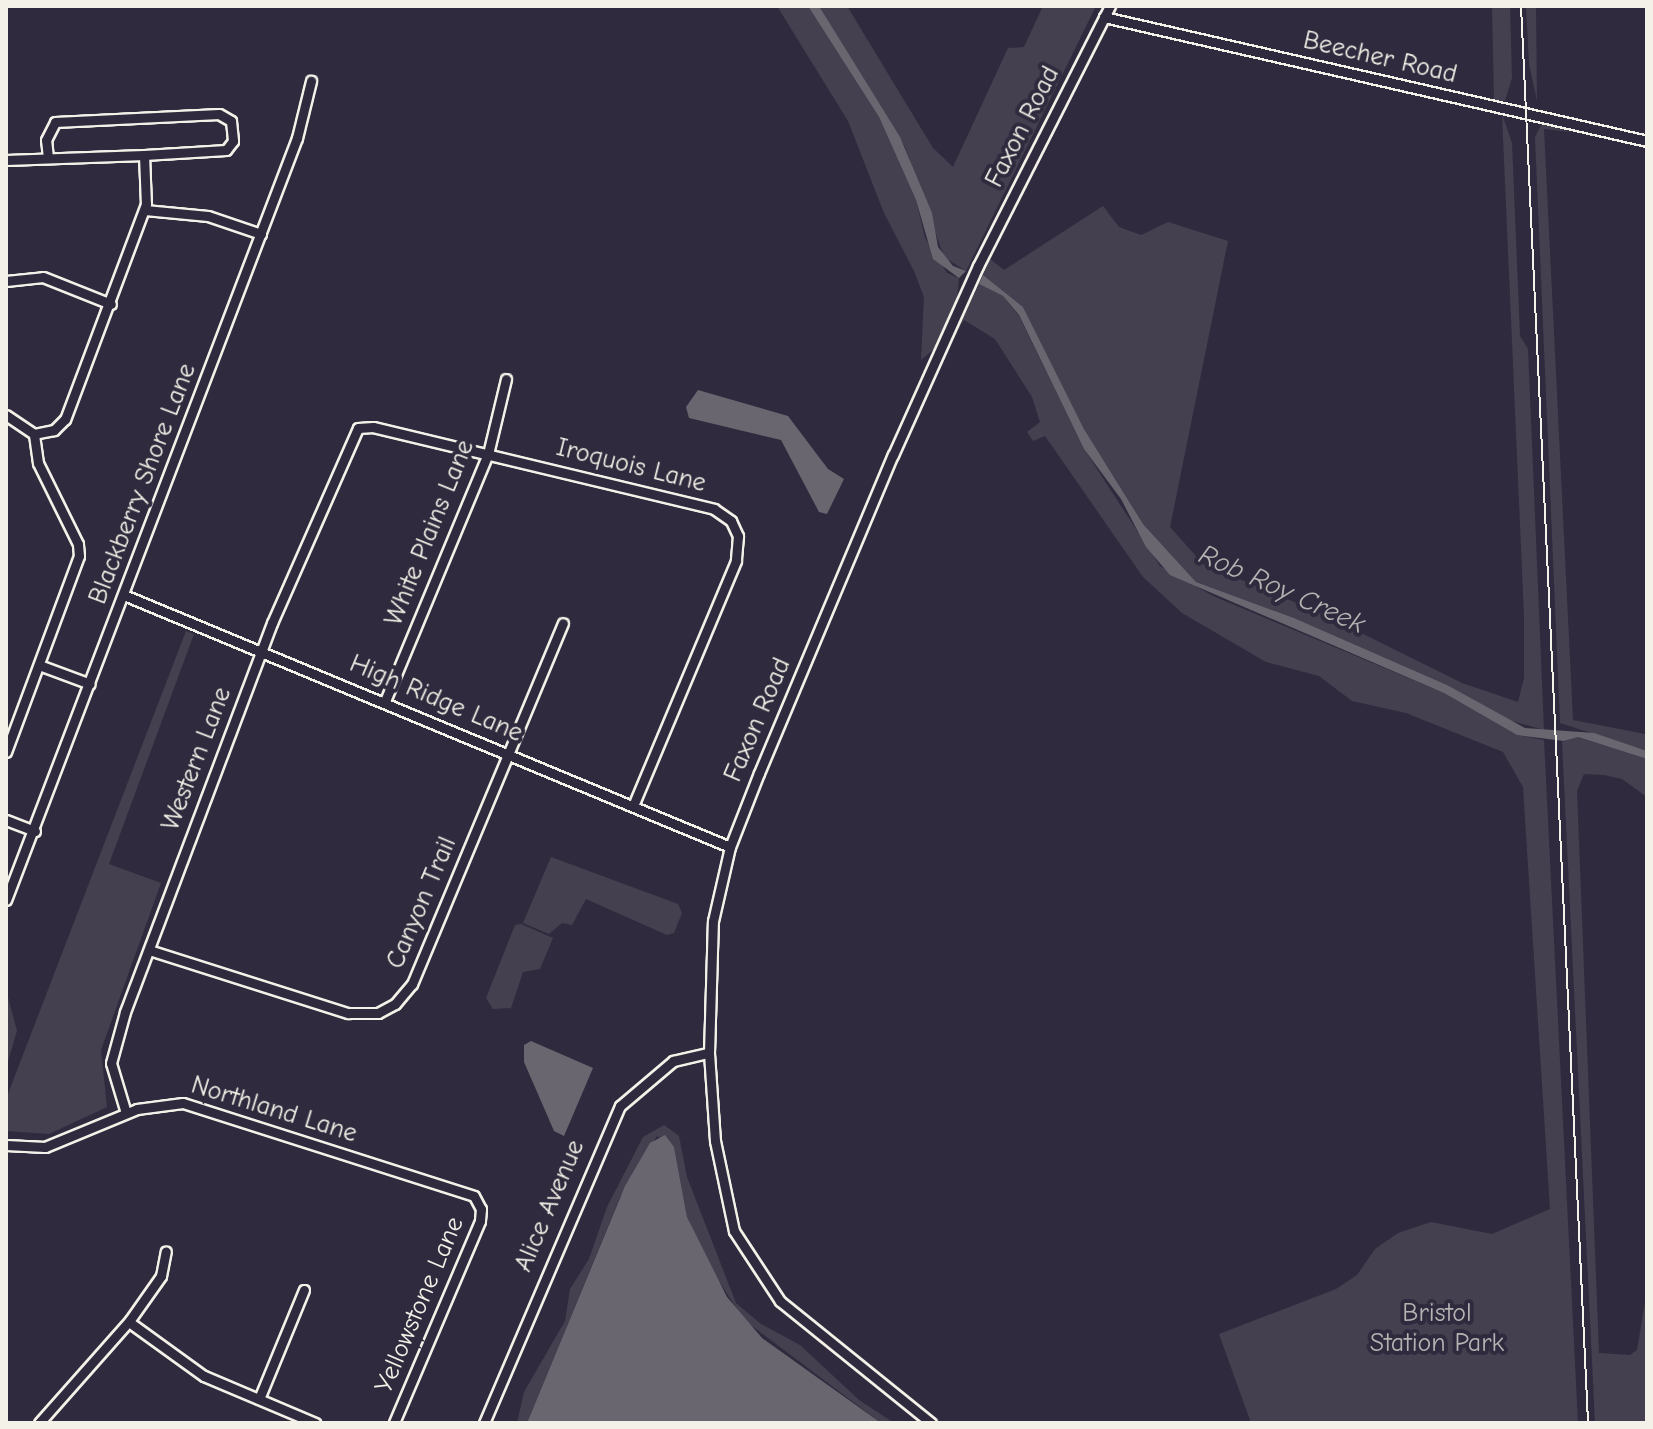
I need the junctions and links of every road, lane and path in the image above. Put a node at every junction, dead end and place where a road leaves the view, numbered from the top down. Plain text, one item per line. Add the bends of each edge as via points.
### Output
1 (1110, 6) edge
2 (1104, 17) junction
3 (311, 81) dead end
4 (1647, 141) edge
5 (144, 155) junction
6 (48, 158) junction
7 (6, 160) edge
8 (145, 210) junction
9 (261, 234) junction
10 (6, 281) edge
11 (111, 304) junction
12 (506, 379) dead end
13 (6, 415) edge
14 (358, 428) joint
15 (34, 434) junction
16 (488, 454) junction
17 (124, 595) junction
18 (563, 623) dead end
19 (262, 649) junction
20 (39, 665) junction
21 (90, 684) junction
22 (385, 701) junction
23 (6, 752) edge
24 (509, 753) junction
25 (633, 806) junction
26 (6, 820) edge
27 (35, 831) junction
28 (730, 847) junction
29 (6, 900) edge
30 (149, 950) junction
31 (709, 1053) junction
32 (126, 1113) junction
33 (6, 1145) edge
34 (480, 1204) joint
35 (166, 1251) dead end
36 (304, 1290) dead end
37 (129, 1322) junction
38 (259, 1399) junction
39 (39, 1423) edge
40 (315, 1423) edge
41 (394, 1423) edge
42 (484, 1423) edge
43 (931, 1423) edge

1 - 2 street, Faxon Road
2 - 4 street, Beecher Road
2 - 28 street, Faxon Road via 978,266
3 - 9 street, Blackberry Shore Lane via 306,112
5 - 6 street
5 - 6 street via 226,150 233,141 231,121 219,114 55,122 46,140
5 - 8 street
6 - 7 street
8 - 9 street via 208,216
8 - 11 street
9 - 17 street, Blackberry Shore Lane
10 - 11 street via 43,277
11 - 15 street via 70,412 54,430
12 - 16 street, White Plains Lane
13 - 15 street
14 - 16 street, Iroquois Lane
14 - 19 street, Western Lane via 333,475
15 - 20 street via 38,463 79,556
16 - 22 street, White Plains Lane
16 - 25 street, Iroquois Lane via 714,509 736,528 736,561
17 - 19 street, High Ridge Lane
17 - 21 street, Blackberry Shore Lane
18 - 24 street, Canyon Trail
19 - 22 street, High Ridge Lane
19 - 30 street, Western Lane
20 - 21 street
20 - 23 street
21 - 27 street, Blackberry Shore Lane
22 - 24 street, High Ridge Lane
24 - 25 street, High Ridge Lane
24 - 30 street, Canyon Trail via 412,984 395,1004 378,1013 348,1013
25 - 28 street, High Ridge Lane
26 - 27 street
27 - 29 street, Blackberry Shore Lane
28 - 31 street, Faxon Road via 713,921
30 - 32 street, Western Lane via 113,1050 113,1077
31 - 42 street, Alice Avenue via 673,1061 620,1106
31 - 43 street, Faxon Road via 722,1190 734,1231 753,1266 819,1338
32 - 33 street, Northland Lane via 58,1144 31,1149
32 - 34 street, Northland Lane via 154,1104 183,1103 469,1194
34 - 41 street, Yellowstone Lane via 480,1221
35 - 37 street via 161,1276
36 - 38 street
37 - 38 street via 185,1365
37 - 39 street
38 - 40 street

